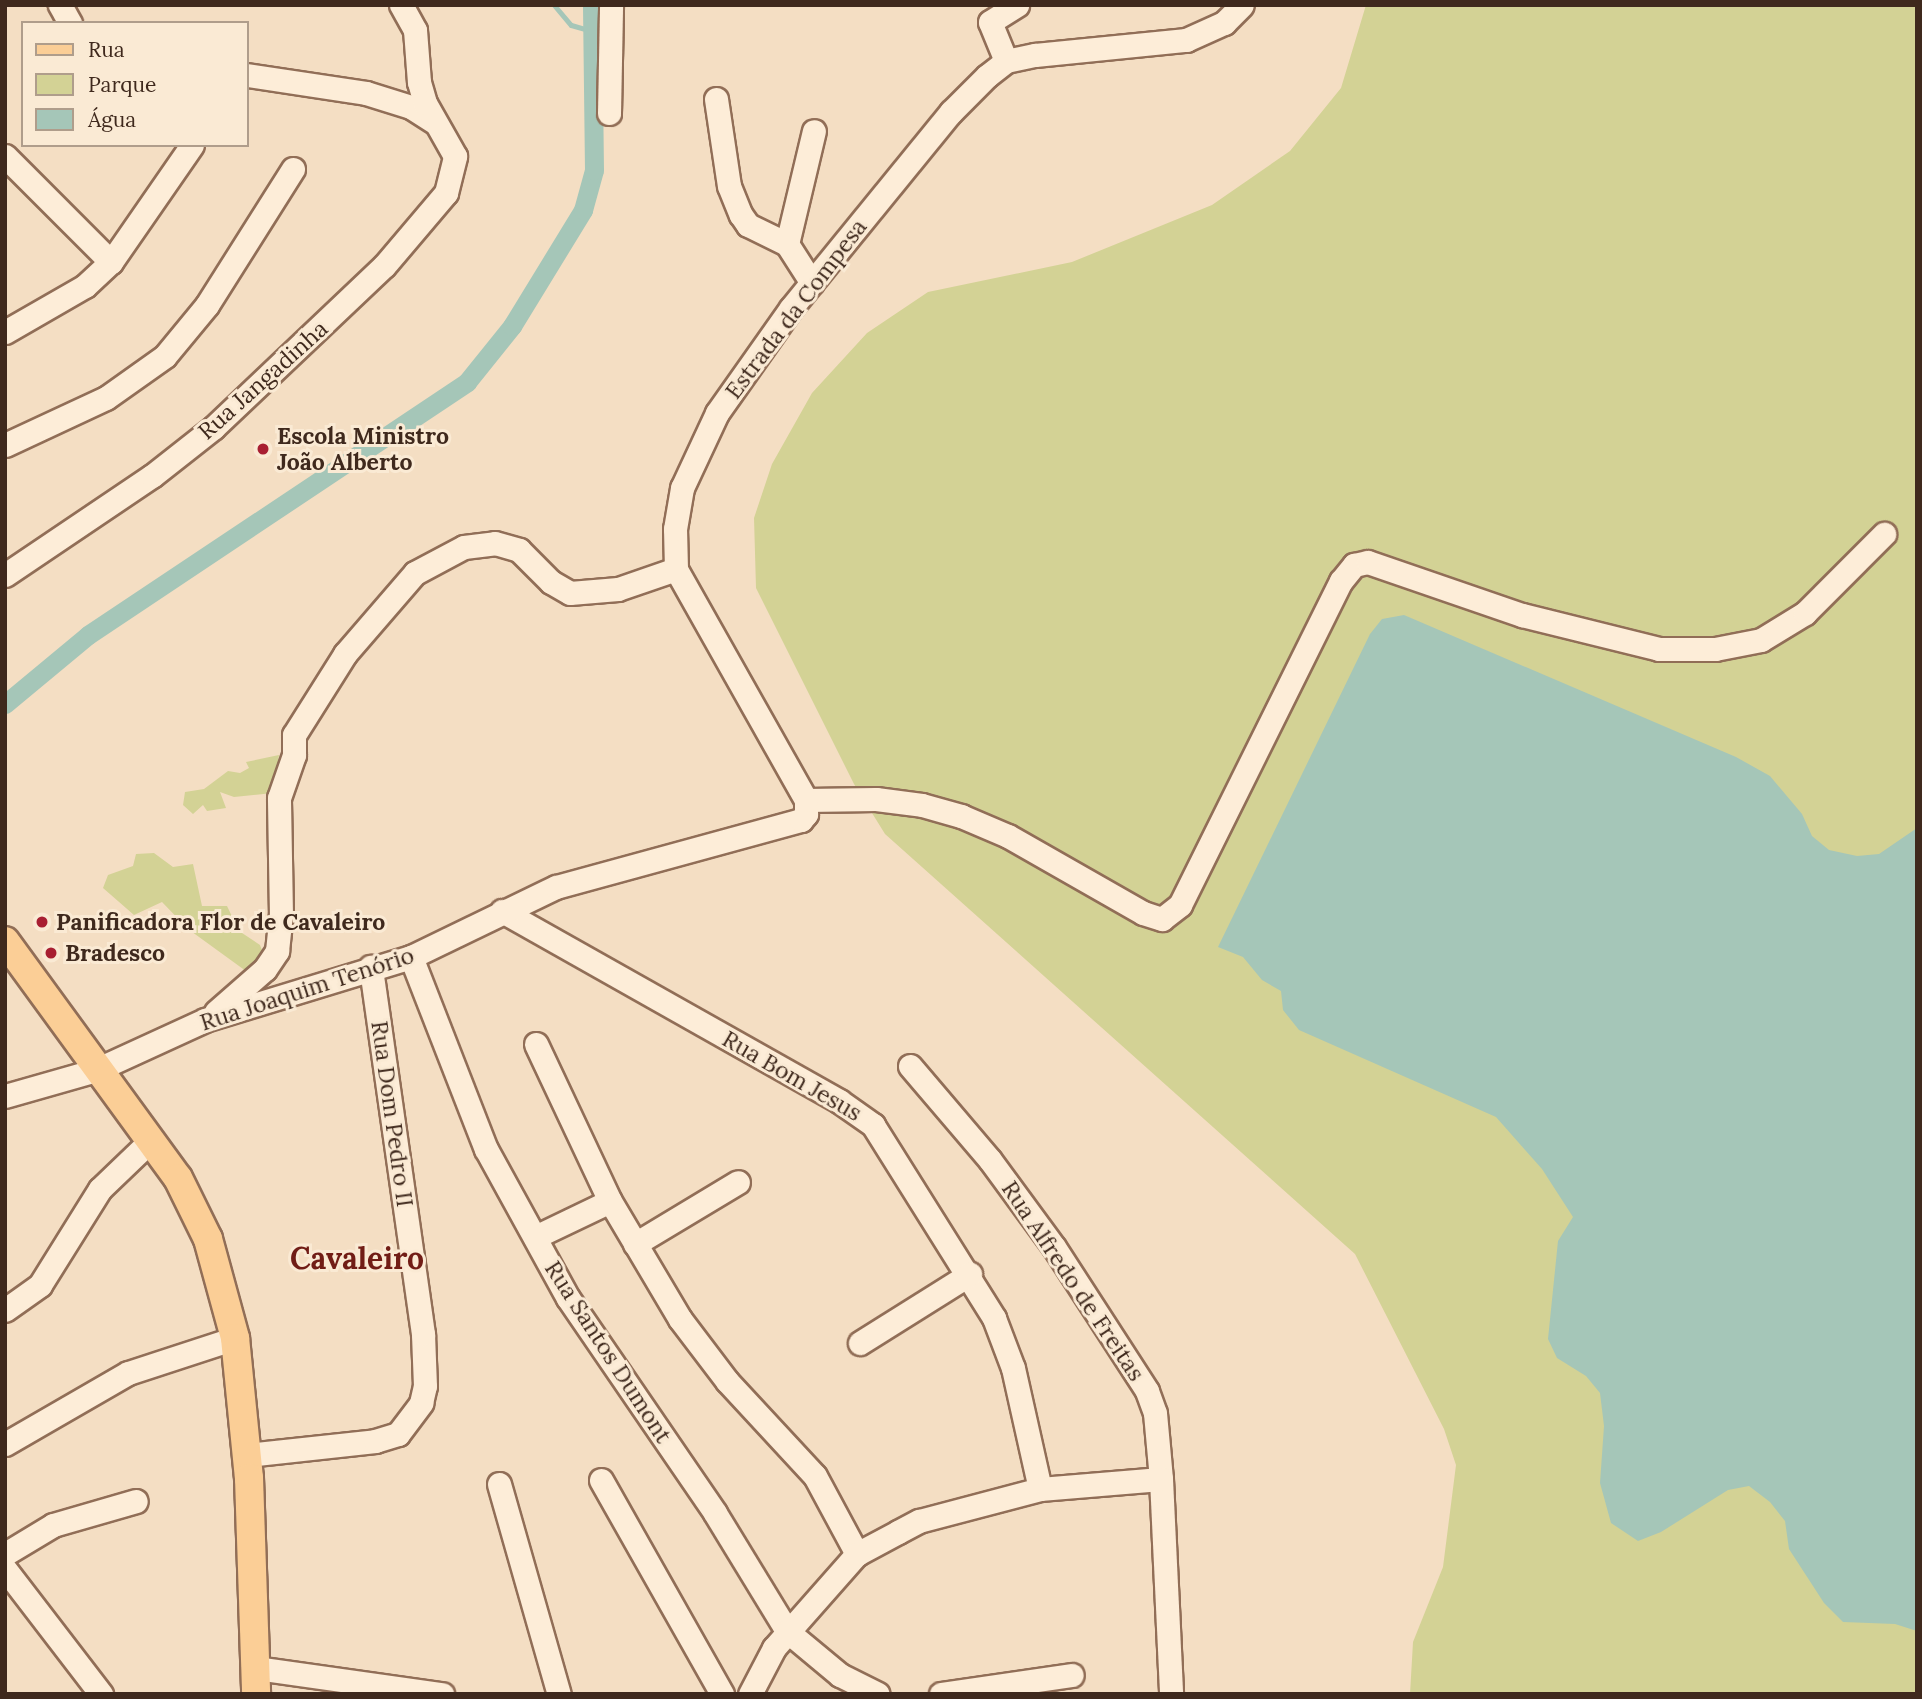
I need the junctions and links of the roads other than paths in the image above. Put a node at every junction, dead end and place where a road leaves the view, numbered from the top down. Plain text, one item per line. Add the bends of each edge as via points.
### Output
1 (60, 5) edge
2 (611, 5) edge
3 (1017, 5) edge
4 (1242, 5) edge
5 (406, 12) edge
6 (69, 21) edge
7 (1006, 61) junction
8 (248, 75) edge
9 (716, 99) dead end
10 (608, 113) dead end
11 (442, 129) junction
12 (814, 131) dead end
13 (191, 147) edge
14 (5, 156) edge
15 (293, 169) dead end
16 (787, 244) junction
17 (111, 262) junction
18 (812, 282) junction
19 (5, 332) edge
20 (5, 445) edge
21 (1884, 534) dead end
22 (676, 569) junction
23 (5, 575) edge
24 (806, 807) junction
25 (502, 911) junction
26 (5, 941) edge
27 (411, 957) junction
28 (371, 967) junction
29 (205, 1020) junction
30 (536, 1044) dead end
31 (910, 1066) dead end
32 (96, 1070) junction
33 (5, 1096) edge
34 (150, 1141) junction
35 (738, 1182) dead end
36 (610, 1200) junction
37 (535, 1237) junction
38 (635, 1244) junction
39 (970, 1274) junction
40 (5, 1310) edge
41 (235, 1338) junction
42 (860, 1343) dead end
43 (5, 1444) edge
44 (247, 1455) junction
45 (1161, 1479) junction
46 (601, 1480) dead end
47 (499, 1484) dead end
48 (1041, 1489) junction
49 (136, 1500) dead end
50 (857, 1554) junction
51 (5, 1555) edge
52 (5, 1569) edge
53 (787, 1631) junction
54 (256, 1681) edge
55 (1059, 1682) edge
56 (101, 1694) edge
57 (442, 1694) edge
58 (559, 1694) edge
59 (722, 1694) edge
60 (750, 1694) edge
61 (878, 1694) edge
62 (941, 1694) edge
63 (1171, 1694) edge

1 - 6 street
2 - 10 street
3 - 7 street via 990,22
4 - 7 street via 1224,23 1186,40 1060,50
5 - 11 street, Rua Jangadinha via 419,82
7 - 18 street, Estrada da Compesa via 951,112
8 - 11 street via 366,93 411,107
9 - 16 street via 729,186 741,215 748,225
11 - 23 street, Rua Jangadinha via 455,156 446,193 375,275 213,428
12 - 16 street
13 - 17 street
14 - 17 street
15 - 20 street via 207,305 165,356 106,398
16 - 18 street
17 - 19 street via 85,286
18 - 22 street, Estrada da Compesa via 743,370 697,450 682,488 675,529
21 - 24 street via 1805,613 1761,640 1715,649 1659,649 1522,615 1368,562 1354,565 1180,905 1162,919 1143,914 1008,836 961,816 876,799
22 - 24 street, Estrada da Compesa
22 - 29 street via 618,589 570,593 551,582 519,550 495,543 464,547 415,573 345,654 294,735 294,755 279,798 281,934 277,951 265,969
24 - 25 street, Rua Joaquim Tenório via 785,827 587,877
25 - 27 street, Rua Joaquim Tenório
25 - 39 street, Rua Bom Jesus via 859,1113 886,1140
26 - 32 main road
27 - 28 street, Rua Joaquim Tenório
27 - 37 street, Rua Santos Dumont via 486,1149
28 - 29 street, Rua Joaquim Tenório
28 - 44 street, Rua Dom Pedro II via 423,1334 425,1386 421,1403 398,1434 375,1441
29 - 32 street, Rua Joaquim Tenório
30 - 36 street
31 - 45 street, Rua Alfredo de Freitas via 990,1160 1137,1371 1154,1413
32 - 33 street, Rua Joaquim Tenório
32 - 34 main road
34 - 40 street via 100,1189 40,1285
34 - 41 main road via 197,1211
35 - 38 street
36 - 37 street
36 - 38 street
37 - 53 street, Rua Santos Dumont via 568,1298 715,1513
38 - 50 street via 702,1349 815,1476
39 - 42 street
39 - 48 street, Rua Bom Jesus via 1013,1368
41 - 43 street via 128,1373
41 - 44 main road
44 - 54 main road
45 - 48 street
45 - 63 street, Rua Alfredo de Freitas
46 - 59 street
47 - 58 street
48 - 50 street via 919,1521
49 - 51 street via 52,1525
50 - 53 street
52 - 56 street
53 - 60 street via 761,1668
53 - 61 street, Rua Santos Dumont via 840,1675
54 - 57 street
55 - 62 street

